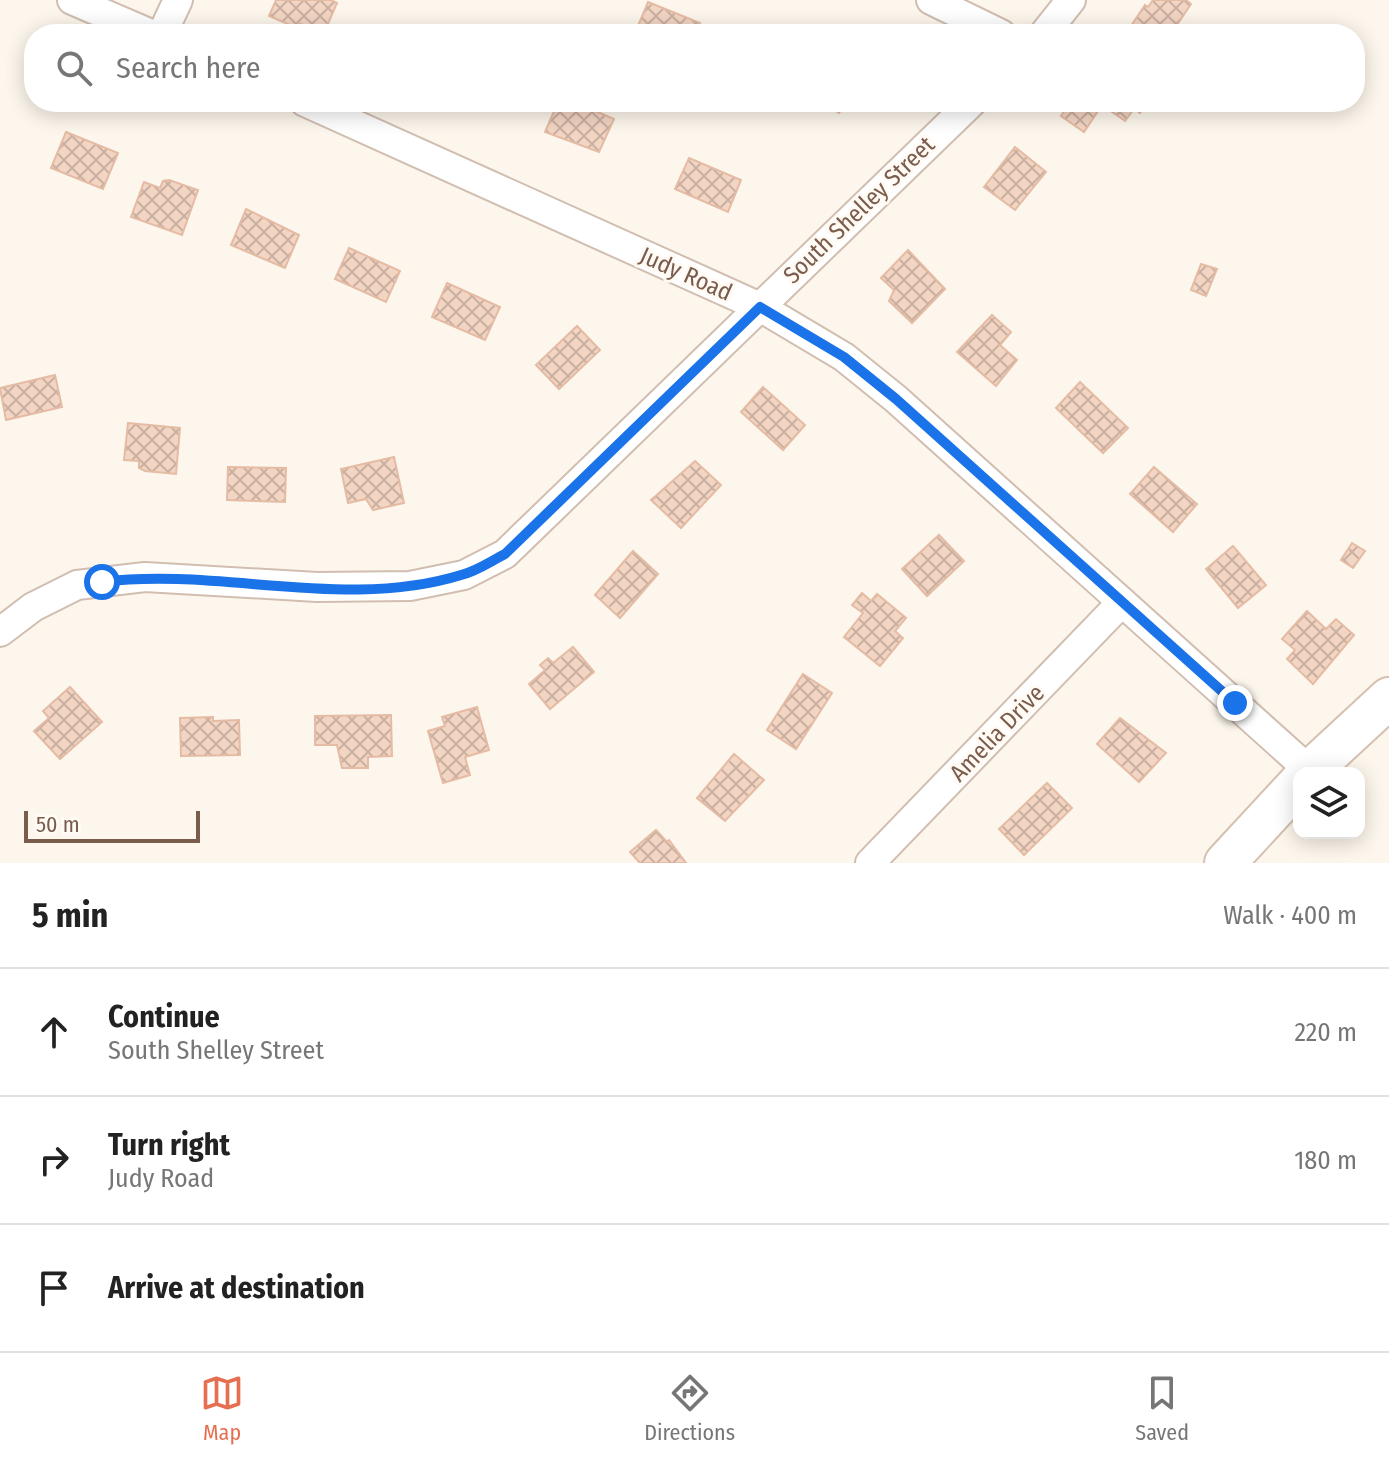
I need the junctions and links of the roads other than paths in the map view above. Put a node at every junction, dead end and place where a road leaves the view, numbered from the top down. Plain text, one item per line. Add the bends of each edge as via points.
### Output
1 (72, 0) edge
2 (178, 0) edge
3 (931, 0) edge
4 (1071, 0) edge
5 (128, 24) edge
6 (167, 24) edge
7 (980, 24) edge
8 (1052, 24) edge
9 (327, 112) edge
10 (962, 112) edge
11 (760, 307) junction
12 (1122, 602) junction
13 (0, 632) edge
14 (1389, 698) edge
15 (1297, 767) edge
16 (1315, 767) edge
17 (1293, 789) edge
18 (870, 863) edge
19 (1225, 863) edge

1 - 5 street
2 - 6 street
3 - 7 street
4 - 8 street
9 - 11 street, Judy Road
10 - 11 street, South Shelley Street
11 - 12 street, Judy Road via 844,357 875,382
11 - 13 street, South Shelley Street via 505,554 464,575 410,586 317,587 145,577 77,585 33,607
12 - 15 street, Judy Road
12 - 18 street, Amelia Drive
14 - 16 street
17 - 19 street

